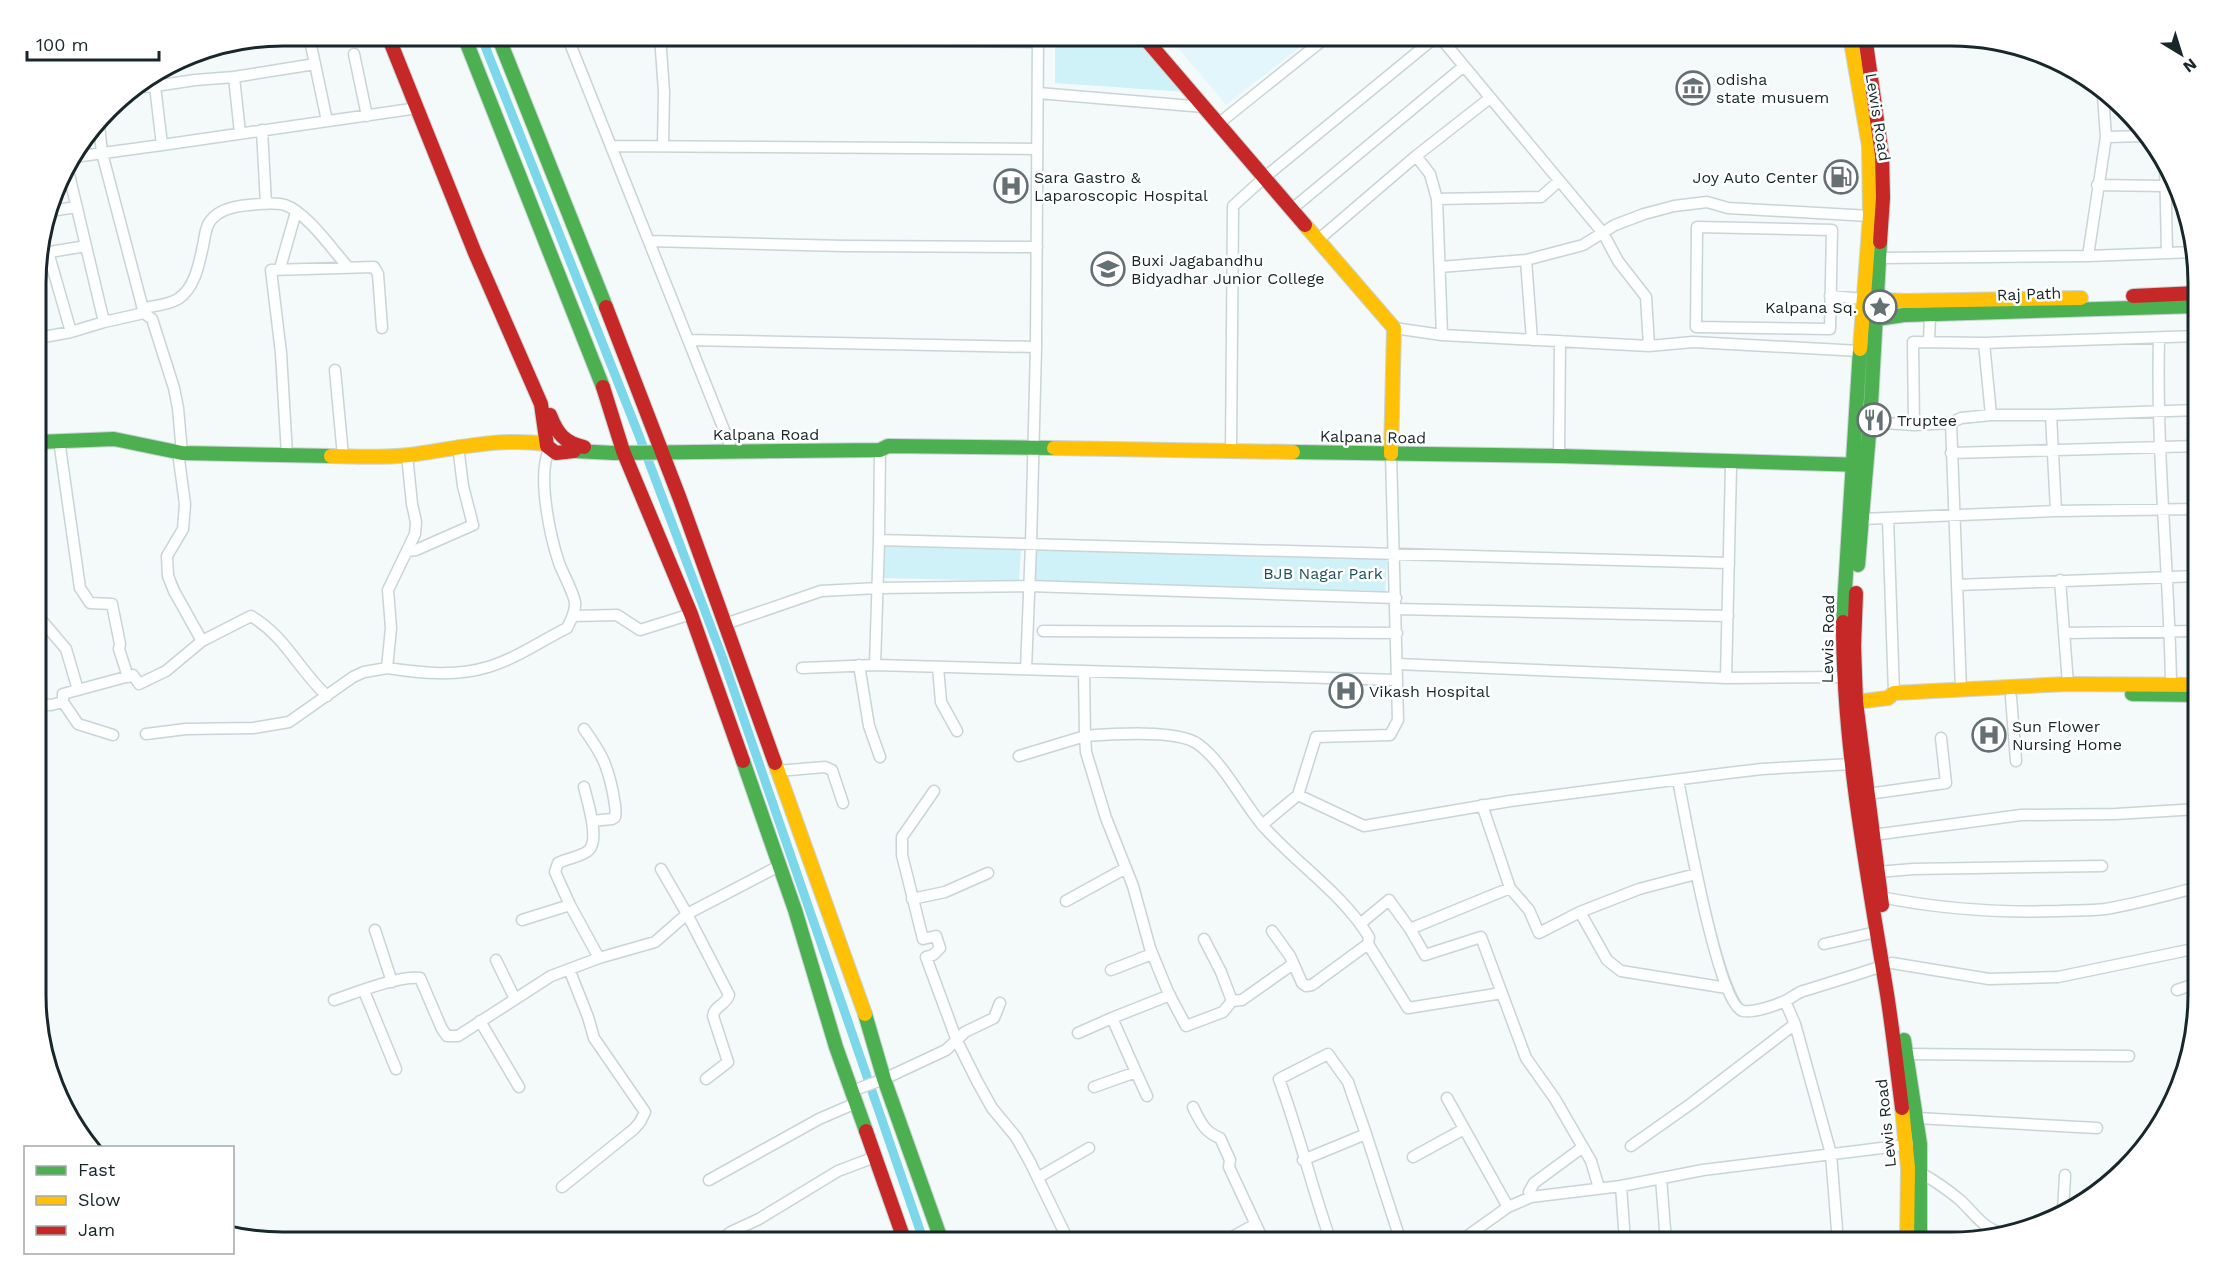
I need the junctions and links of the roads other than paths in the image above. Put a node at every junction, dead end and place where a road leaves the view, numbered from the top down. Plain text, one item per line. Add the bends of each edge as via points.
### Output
1 (311, 46) edge
2 (391, 46) edge
3 (468, 46) edge
4 (502, 46) edge
5 (571, 46) edge
6 (661, 46) edge
7 (1038, 46) edge
8 (1151, 46) edge
9 (1316, 46) edge
10 (1426, 46) edge
11 (1447, 46) edge
12 (1852, 46) edge
13 (1866, 46) edge
14 (354, 54) dead end
15 (315, 63) junction
16 (1464, 66) junction
17 (234, 77) junction
18 (152, 86) edge
19 (156, 86) junction
20 (1038, 93) junction
21 (1490, 98) junction
22 (2103, 101) edge
23 (1203, 107) junction
24 (418, 108) junction
25 (367, 116) junction
26 (327, 121) junction
27 (1218, 124) junction
28 (262, 130) junction
29 (100, 133) edge
30 (240, 133) junction
31 (2138, 136) edge
32 (2106, 137) junction
33 (162, 145) junction
34 (663, 145) junction
35 (612, 146) junction
36 (1037, 150) junction
37 (102, 153) junction
38 (84, 156) edge
39 (1416, 156) junction
40 (1265, 177) junction
41 (70, 180) edge
42 (1559, 181) junction
43 (2165, 181) edge
44 (2097, 185) junction
45 (2165, 186) junction
46 (1437, 199) junction
47 (266, 204) junction
48 (77, 207) junction
49 (1292, 208) junction
50 (58, 210) edge
51 (296, 212) junction
52 (1870, 216) junction
53 (1603, 233) junction
54 (1318, 240) junction
55 (649, 241) junction
56 (86, 246) junction
57 (1037, 246) junction
58 (49, 252) edge
59 (2168, 252) junction
60 (2186, 252) edge
61 (2088, 256) junction
62 (1880, 258) junction
63 (1526, 260) junction
64 (47, 265) edge
65 (347, 266) junction
66 (1440, 267) junction
67 (280, 268) junction
68 (1878, 277) junction
69 (2188, 294) edge
70 (1830, 296) junction
71 (1871, 300) junction
72 (2188, 306) edge
73 (1904, 308) junction
74 (143, 310) junction
75 (1930, 314) junction
76 (1862, 315) junction
77 (1877, 319) junction
78 (104, 322) junction
79 (382, 328) dead end
80 (1394, 328) junction
81 (71, 332) junction
82 (1442, 335) junction
83 (46, 337) edge
84 (2188, 337) edge
85 (2159, 338) junction
86 (688, 340) junction
87 (1532, 340) junction
88 (1560, 341) junction
89 (1929, 342) junction
90 (1984, 343) junction
91 (1649, 346) junction
92 (1036, 347) junction
93 (1860, 351) junction
94 (1875, 353) junction
95 (335, 370) dead end
96 (2188, 410) edge
97 (2159, 411) junction
98 (1991, 415) junction
99 (2051, 415) junction
100 (1870, 422) junction
101 (1951, 423) junction
102 (1914, 424) junction
103 (59, 440) junction
104 (46, 441) edge
105 (550, 442) junction
106 (458, 446) junction
107 (2188, 447) edge
108 (2160, 448) junction
109 (732, 450) junction
110 (880, 450) junction
111 (627, 451) junction
112 (656, 451) junction
113 (1230, 452) junction
114 (2052, 452) junction
115 (180, 453) junction
116 (1033, 453) junction
117 (1951, 453) junction
118 (287, 455) junction
119 (408, 455) junction
120 (343, 456) junction
121 (1559, 456) junction
122 (1391, 459) junction
123 (1731, 467) junction
124 (1852, 469) junction
125 (1867, 469) junction
126 (2163, 508) junction
127 (2188, 509) edge
128 (2056, 511) junction
129 (1955, 517) junction
130 (1862, 519) junction
131 (1888, 519) junction
132 (879, 540) junction
133 (1031, 544) junction
134 (407, 551) junction
135 (1395, 555) junction
136 (1730, 563) junction
137 (168, 573) junction
138 (2188, 576) edge
139 (2168, 577) junction
140 (2060, 580) junction
141 (160, 584) dead end
142 (1957, 585) junction
143 (1029, 586) junction
144 (878, 588) junction
145 (1396, 604) junction
146 (691, 614) junction
147 (573, 616) junction
148 (1728, 616) junction
149 (725, 624) junction
150 (46, 625) edge
151 (1043, 631) dead end
152 (2188, 631) edge
153 (2170, 632) junction
154 (1396, 633) junction
155 (2064, 633) junction
156 (202, 641) junction
157 (1397, 664) junction
158 (859, 665) junction
159 (875, 665) junction
160 (938, 667) junction
161 (387, 668) junction
162 (802, 668) dead end
163 (1026, 669) junction
164 (1084, 671) junction
165 (128, 677) junction
166 (1843, 677) junction
167 (1726, 678) junction
168 (1397, 680) junction
169 (2171, 683) junction
170 (2068, 684) junction
171 (2188, 684) edge
172 (78, 690) junction
173 (1961, 690) junction
174 (2188, 695) edge
175 (327, 696) junction
176 (1891, 696) junction
177 (2012, 697) junction
178 (63, 702) junction
179 (1856, 702) junction
180 (46, 705) edge
181 (957, 731) dead end
182 (146, 734) dead end
183 (113, 735) dead end
184 (588, 735) dead end
185 (1085, 736) junction
186 (1941, 738) dead end
187 (1019, 756) dead end
188 (880, 757) dead end
189 (2016, 761) dead end
190 (1852, 764) junction
191 (777, 771) junction
192 (1678, 780) junction
193 (584, 788) dead end
194 (934, 791) dead end
195 (1869, 794) junction
196 (1298, 795) junction
197 (843, 803) dead end
198 (1482, 805) junction
199 (2188, 810) edge
200 (592, 821) junction
201 (1262, 825) junction
202 (1873, 836) junction
203 (779, 866) junction
204 (2102, 866) dead end
205 (1126, 868) junction
206 (661, 869) dead end
207 (1878, 872) junction
208 (988, 873) dead end
209 (1696, 874) junction
210 (1510, 888) junction
211 (2188, 890) edge
212 (1881, 897) junction
213 (912, 899) junction
214 (1066, 902) dead end
215 (570, 905) junction
216 (1580, 912) junction
217 (687, 914) junction
218 (522, 920) dead end
219 (1360, 924) junction
220 (1410, 929) junction
221 (375, 930) dead end
222 (1272, 931) dead end
223 (1876, 932) junction
224 (1204, 939) dead end
225 (1368, 944) junction
226 (1824, 944) dead end
227 (2188, 950) edge
228 (1152, 954) junction
229 (599, 958) junction
230 (496, 960) dead end
231 (1293, 964) junction
232 (1887, 965) junction
233 (569, 969) junction
234 (1111, 969) dead end
235 (392, 982) junction
236 (2188, 986) edge
237 (1727, 988) junction
238 (364, 990) junction
239 (2177, 990) dead end
240 (1502, 993) junction
241 (1170, 995) junction
242 (1892, 995) junction
243 (515, 999) junction
244 (334, 1000) dead end
245 (1232, 1001) junction
246 (1785, 1001) junction
247 (999, 1003) dead end
248 (1112, 1018) junction
249 (480, 1021) junction
250 (1795, 1024) junction
251 (1078, 1033) dead end
252 (957, 1041) junction
253 (1906, 1053) junction
254 (2129, 1056) dead end
255 (396, 1069) dead end
256 (1136, 1072) junction
257 (706, 1079) dead end
258 (880, 1080) junction
259 (519, 1087) dead end
260 (1094, 1087) dead end
261 (857, 1093) junction
262 (1147, 1096) dead end
263 (1447, 1098) dead end
264 (1194, 1107) dead end
265 (1917, 1118) junction
266 (2097, 1128) dead end
267 (1464, 1129) junction
268 (1366, 1134) junction
269 (1906, 1145) junction
270 (1631, 1146) dead end
271 (1583, 1147) junction
272 (1089, 1148) dead end
273 (1831, 1154) junction
274 (875, 1157) junction
275 (1413, 1157) dead end
276 (1304, 1160) junction
277 (1921, 1173) junction
278 (2065, 1175) dead end
279 (1039, 1177) junction
280 (1661, 1178) junction
281 (709, 1180) dead end
282 (1621, 1186) junction
283 (562, 1187) dead end
284 (1599, 1188) junction
285 (1531, 1197) junction
286 (2064, 1203) edge
287 (1508, 1208) junction
288 (1256, 1224) junction
289 (1988, 1228) edge
290 (731, 1232) edge
291 (901, 1232) edge
292 (938, 1232) edge
293 (1064, 1232) edge
294 (1241, 1232) edge
295 (1260, 1232) edge
296 (1328, 1232) edge
297 (1398, 1232) edge
298 (1474, 1232) edge
299 (1624, 1232) edge
300 (1665, 1232) edge
301 (1837, 1232) edge
302 (1907, 1232) edge
303 (1920, 1232) edge

1 - 15 street
2 - 24 street
3 - 111 street
4 - 112 street via 581,241
5 - 35 street
6 - 34 street
7 - 20 street
8 - 23 street
9 - 27 street
10 - 40 street
11 - 16 street
12 - 52 street, Lewis Road via 1869,146
13 - 62 street, Lewis Road via 1882,155
14 - 25 street
15 - 17 street
15 - 26 street
16 - 21 street
16 - 49 street
17 - 19 street
17 - 30 street
18 - 19 street
19 - 33 street
20 - 23 street
20 - 36 street
21 - 39 street
21 - 42 street
22 - 32 street
23 - 27 street
24 - 25 street
24 - 105 street via 475,253 541,404 548,410
25 - 26 street
26 - 28 street
27 - 40 street
28 - 30 street
28 - 47 street
29 - 37 street
30 - 33 street
31 - 32 street
32 - 44 street
33 - 37 street
34 - 35 street
34 - 36 street
35 - 55 street
36 - 57 street
37 - 38 street
37 - 74 street
39 - 46 street via 1430,174
39 - 54 street
40 - 49 street
40 - 113 street via 1233,206
41 - 48 street
42 - 46 street via 1541,197
42 - 53 street
43 - 45 street
44 - 45 street
44 - 61 street
45 - 59 street
46 - 66 street
47 - 51 street via 283,205
47 - 74 street via 244,205 211,220 199,267 186,292 170,302
48 - 50 street
48 - 56 street
49 - 54 street
51 - 65 street
51 - 67 street
52 - 53 street via 1728,208 1707,202 1644,213
52 - 71 street, Lewis Road
53 - 63 street via 1583,245
53 - 91 street via 1618,261 1646,297
54 - 80 street
55 - 57 street
55 - 86 street
56 - 58 street
56 - 78 street
57 - 92 street
59 - 60 street
59 - 61 street
61 - 62 street
62 - 68 street, Lewis Road
63 - 66 street
63 - 87 street
64 - 81 street
65 - 67 street
65 - 79 street via 377,269
66 - 82 street
67 - 118 street via 270,272 281,353
68 - 71 street, Lewis Road
68 - 73 street
69 - 73 street, Raj Path
70 - 70 street via 1832,230 1697,227 1696,327 1830,329
70 - 71 street
71 - 73 street, Raj Path
71 - 76 street, Lewis Road
71 - 77 street, Lewis Road
72 - 75 street, Raj Path
73 - 75 street, Raj Path
73 - 77 street, Raj Path
73 - 94 street via 1883,335
74 - 78 street
74 - 115 street via 152,319 174,388
75 - 89 street
76 - 77 street, Raj Path
76 - 93 street, Lewis Road
77 - 94 street, Lewis Road
78 - 81 street
80 - 82 street
80 - 122 street
81 - 83 street
82 - 87 street
84 - 85 street
85 - 90 street
85 - 97 street
86 - 92 street
86 - 109 street
87 - 88 street
88 - 91 street
88 - 121 street
89 - 90 street
89 - 102 street via 1912,342
90 - 98 street
91 - 93 street via 1693,342
92 - 116 street
93 - 124 street, Lewis Road
94 - 100 street, Lewis Road
95 - 120 street
96 - 97 street
97 - 99 street
97 - 108 street
98 - 99 street
98 - 101 street
99 - 114 street
100 - 102 street
100 - 125 street, Lewis Road
101 - 102 street
101 - 117 street
103 - 104 street, Kalpana Road
103 - 115 street, Kalpana Road via 114,439
103 - 165 street via 80,588 90,603 112,604 119,650
105 - 106 street, Kalpana Road
105 - 111 street, Kalpana Road via 556,453
105 - 147 street via 543,471 550,526 558,561 575,603
106 - 119 street, Kalpana Road
106 - 134 street via 473,525
107 - 108 street
108 - 114 street
108 - 126 street
109 - 110 street, Kalpana Road
109 - 112 street, Kalpana Road
110 - 116 street, Kalpana Road via 888,446
110 - 132 street
111 - 112 street, Kalpana Road
111 - 146 street
112 - 149 street
113 - 116 street, Kalpana Road
113 - 122 street, Kalpana Road
114 - 117 street
114 - 128 street
115 - 118 street, Kalpana Road
115 - 137 street via 183,529 167,556
116 - 122 street, Kalpana Road
116 - 133 street
117 - 129 street
118 - 120 street, Kalpana Road
119 - 120 street, Kalpana Road
119 - 134 street via 416,522
121 - 122 street, Kalpana Road
121 - 124 street, Kalpana Road
122 - 123 street, Kalpana Road
122 - 135 street
123 - 124 street, Kalpana Road
123 - 136 street
124 - 125 street, Kalpana Road
124 - 166 street, Lewis Road
125 - 130 street, Lewis Road
126 - 127 street
126 - 128 street
126 - 139 street
128 - 129 street
129 - 131 street
129 - 142 street
130 - 131 street
130 - 179 street, Lewis Road via 1855,613
131 - 176 street
132 - 133 street
132 - 144 street
133 - 135 street
133 - 143 street
134 - 161 street via 388,590 391,628
135 - 136 street
135 - 145 street
136 - 148 street
137 - 141 street
137 - 156 street
138 - 139 street
139 - 140 street
139 - 153 street
140 - 142 street
140 - 155 street
142 - 173 street
143 - 144 street
143 - 145 street
143 - 163 street
144 - 149 street via 821,591
144 - 159 street
145 - 148 street
145 - 154 street
146 - 147 street via 640,630 617,615
146 - 203 street
147 - 161 street via 567,628 489,667 429,674
148 - 167 street
149 - 191 street
150 - 172 street via 66,649
151 - 154 street
152 - 153 street
153 - 155 street
153 - 169 street
154 - 157 street
155 - 170 street
156 - 165 street via 166,671 139,684 133,675
156 - 175 street via 251,616 275,633
157 - 167 street
157 - 168 street
158 - 159 street
158 - 162 street
158 - 188 street via 869,726
159 - 160 street
160 - 163 street
160 - 181 street via 941,702
161 - 175 street via 364,672
163 - 164 street
164 - 168 street
164 - 185 street
165 - 172 street
166 - 167 street
166 - 190 street, Lewis Road
168 - 196 street via 1398,720 1390,735 1316,737
169 - 170 street
169 - 171 street
170 - 173 street
172 - 178 street via 63,694
173 - 176 street
174 - 177 street
175 - 182 street via 289,722
176 - 177 street via 1895,702
176 - 179 street
177 - 189 street
178 - 180 street
178 - 183 street via 78,724
179 - 195 street, Lewis Road
184 - 200 street via 608,768 616,814 612,819
185 - 187 street
185 - 201 street via 1171,736 1197,743
185 - 205 street via 1086,752 1106,818
186 - 195 street via 1946,783
190 - 192 street via 1762,769
190 - 223 street, Lewis Road
191 - 197 street via 825,767 832,770
191 - 258 street via 871,1030
192 - 198 street
192 - 209 street
193 - 200 street
194 - 213 street via 902,837
195 - 202 street, Lewis Road
196 - 198 street via 1364,826
196 - 201 street
198 - 210 street
199 - 202 street via 2020,815
200 - 215 street via 590,849 555,867
201 - 219 street
202 - 207 street, Lewis Road
203 - 217 street
203 - 261 street via 836,1047
204 - 207 street
205 - 214 street
205 - 228 street
206 - 217 street
207 - 212 street, Lewis Road
208 - 213 street via 945,892
209 - 216 street via 1639,889
209 - 237 street
210 - 216 street via 1529,910 1539,933
210 - 220 street
211 - 212 street via 2103,909 2052,911 1923,906
212 - 232 street, Lewis Road
213 - 252 street via 923,939 936,936 940,948 926,957
215 - 218 street
215 - 229 street
216 - 237 street via 1607,960 1621,971
217 - 229 street via 655,942
217 - 257 street via 729,995 713,1016 728,1062
219 - 220 street via 1389,900
219 - 225 street via 1369,937
220 - 240 street via 1425,955 1481,937
221 - 235 street
222 - 231 street
223 - 226 street
223 - 232 street, Lewis Road
224 - 245 street
225 - 231 street via 1312,985 1302,982
225 - 240 street via 1408,1008
227 - 232 street via 2058,977 1989,979
228 - 234 street
228 - 241 street
229 - 233 street
230 - 243 street
231 - 245 street via 1242,1000
232 - 242 street, Lewis Road
232 - 246 street via 1800,992
233 - 243 street
233 - 283 street via 594,1038 645,1112 634,1129
235 - 238 street
235 - 249 street via 420,978 447,1036 458,1036
236 - 239 street
237 - 246 street via 1741,1011
238 - 244 street
238 - 255 street
240 - 271 street via 1527,1058
241 - 245 street via 1186,1026 1223,1012
241 - 248 street
242 - 253 street, Lewis Road
242 - 269 street, Lewis Road
243 - 249 street
246 - 250 street
247 - 252 street via 994,1018 965,1032
248 - 251 street
248 - 256 street
249 - 259 street
250 - 270 street
250 - 273 street
252 - 258 street via 946,1050
252 - 279 street via 992,1108 1016,1137
253 - 254 street
253 - 265 street, Lewis Road
256 - 260 street
256 - 262 street
258 - 261 street
258 - 292 street
261 - 274 street
261 - 281 street via 819,1119
263 - 267 street
264 - 288 street via 1202,1126 1220,1138
265 - 266 street
265 - 277 street, Lewis Road
267 - 275 street
267 - 287 street
268 - 276 street
268 - 276 street via 1348,1082 1328,1054 1279,1079
268 - 297 street
269 - 273 street
269 - 302 street, Lewis Road
271 - 284 street
271 - 285 street via 1534,1183 1529,1192
272 - 279 street
273 - 280 street
273 - 301 street
274 - 290 street via 838,1171
274 - 291 street
276 - 296 street
277 - 289 street via 1959,1200
277 - 303 street, Lewis Road
278 - 286 street
279 - 293 street
280 - 282 street
280 - 300 street
282 - 284 street
282 - 299 street
284 - 285 street
285 - 287 street
287 - 298 street
288 - 294 street
288 - 295 street

